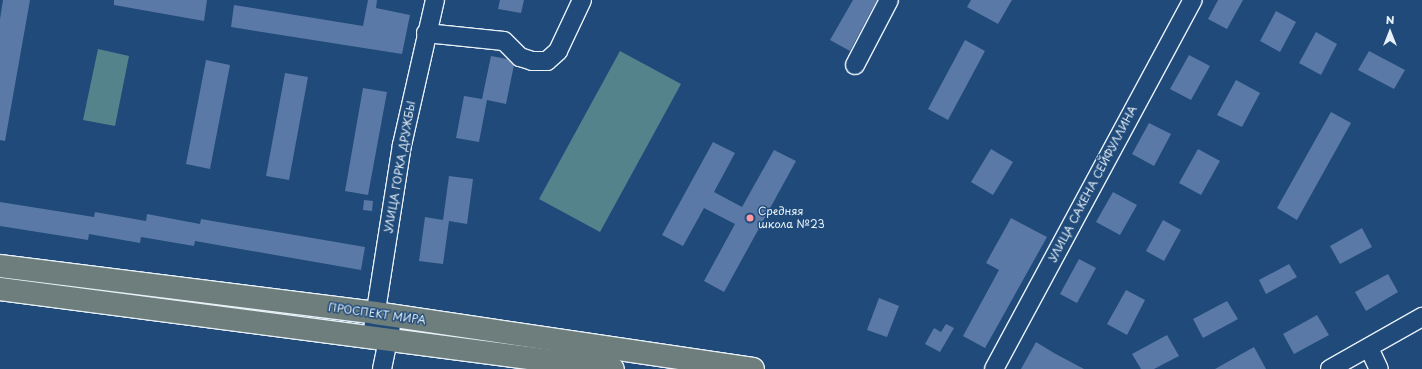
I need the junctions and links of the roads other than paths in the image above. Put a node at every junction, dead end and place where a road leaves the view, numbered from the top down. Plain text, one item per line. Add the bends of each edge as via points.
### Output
1 (434, 0) edge
2 (582, 0) edge
3 (889, 0) edge
4 (1193, 0) edge
5 (426, 33) junction
6 (855, 65) dead end
7 (0, 266) edge
8 (0, 289) edge
9 (384, 315) junction
10 (1422, 317) edge
11 (380, 337) junction
12 (1369, 348) junction
13 (382, 369) edge
14 (613, 369) edge
15 (753, 369) edge
16 (994, 369) edge
17 (1330, 369) edge
18 (1379, 369) edge

1 - 5 street, УЛИЦА ГОРКА ДРУЖБЫ
2 - 5 street via 558,51 547,61 532,61 520,57 504,42
3 - 6 street
4 - 16 street, УЛИЦА САКЕНА СЕЙФУЛЛИНА
5 - 9 street, УЛИЦА ГОРКА ДРУЖБЫ via 402,144
7 - 9 main road, ПРОСПЕКТ МИРА
8 - 11 main road, ПРОСПЕКТ МИРА
9 - 11 street, УЛИЦА ГОРКА ДРУЖБЫ
9 - 15 main road, ПРОСПЕКТ МИРА
10 - 12 street
11 - 13 street, УЛИЦА ГОРКА ДРУЖБЫ
11 - 14 main road, ПРОСПЕКТ МИРА
12 - 17 street
12 - 18 street

